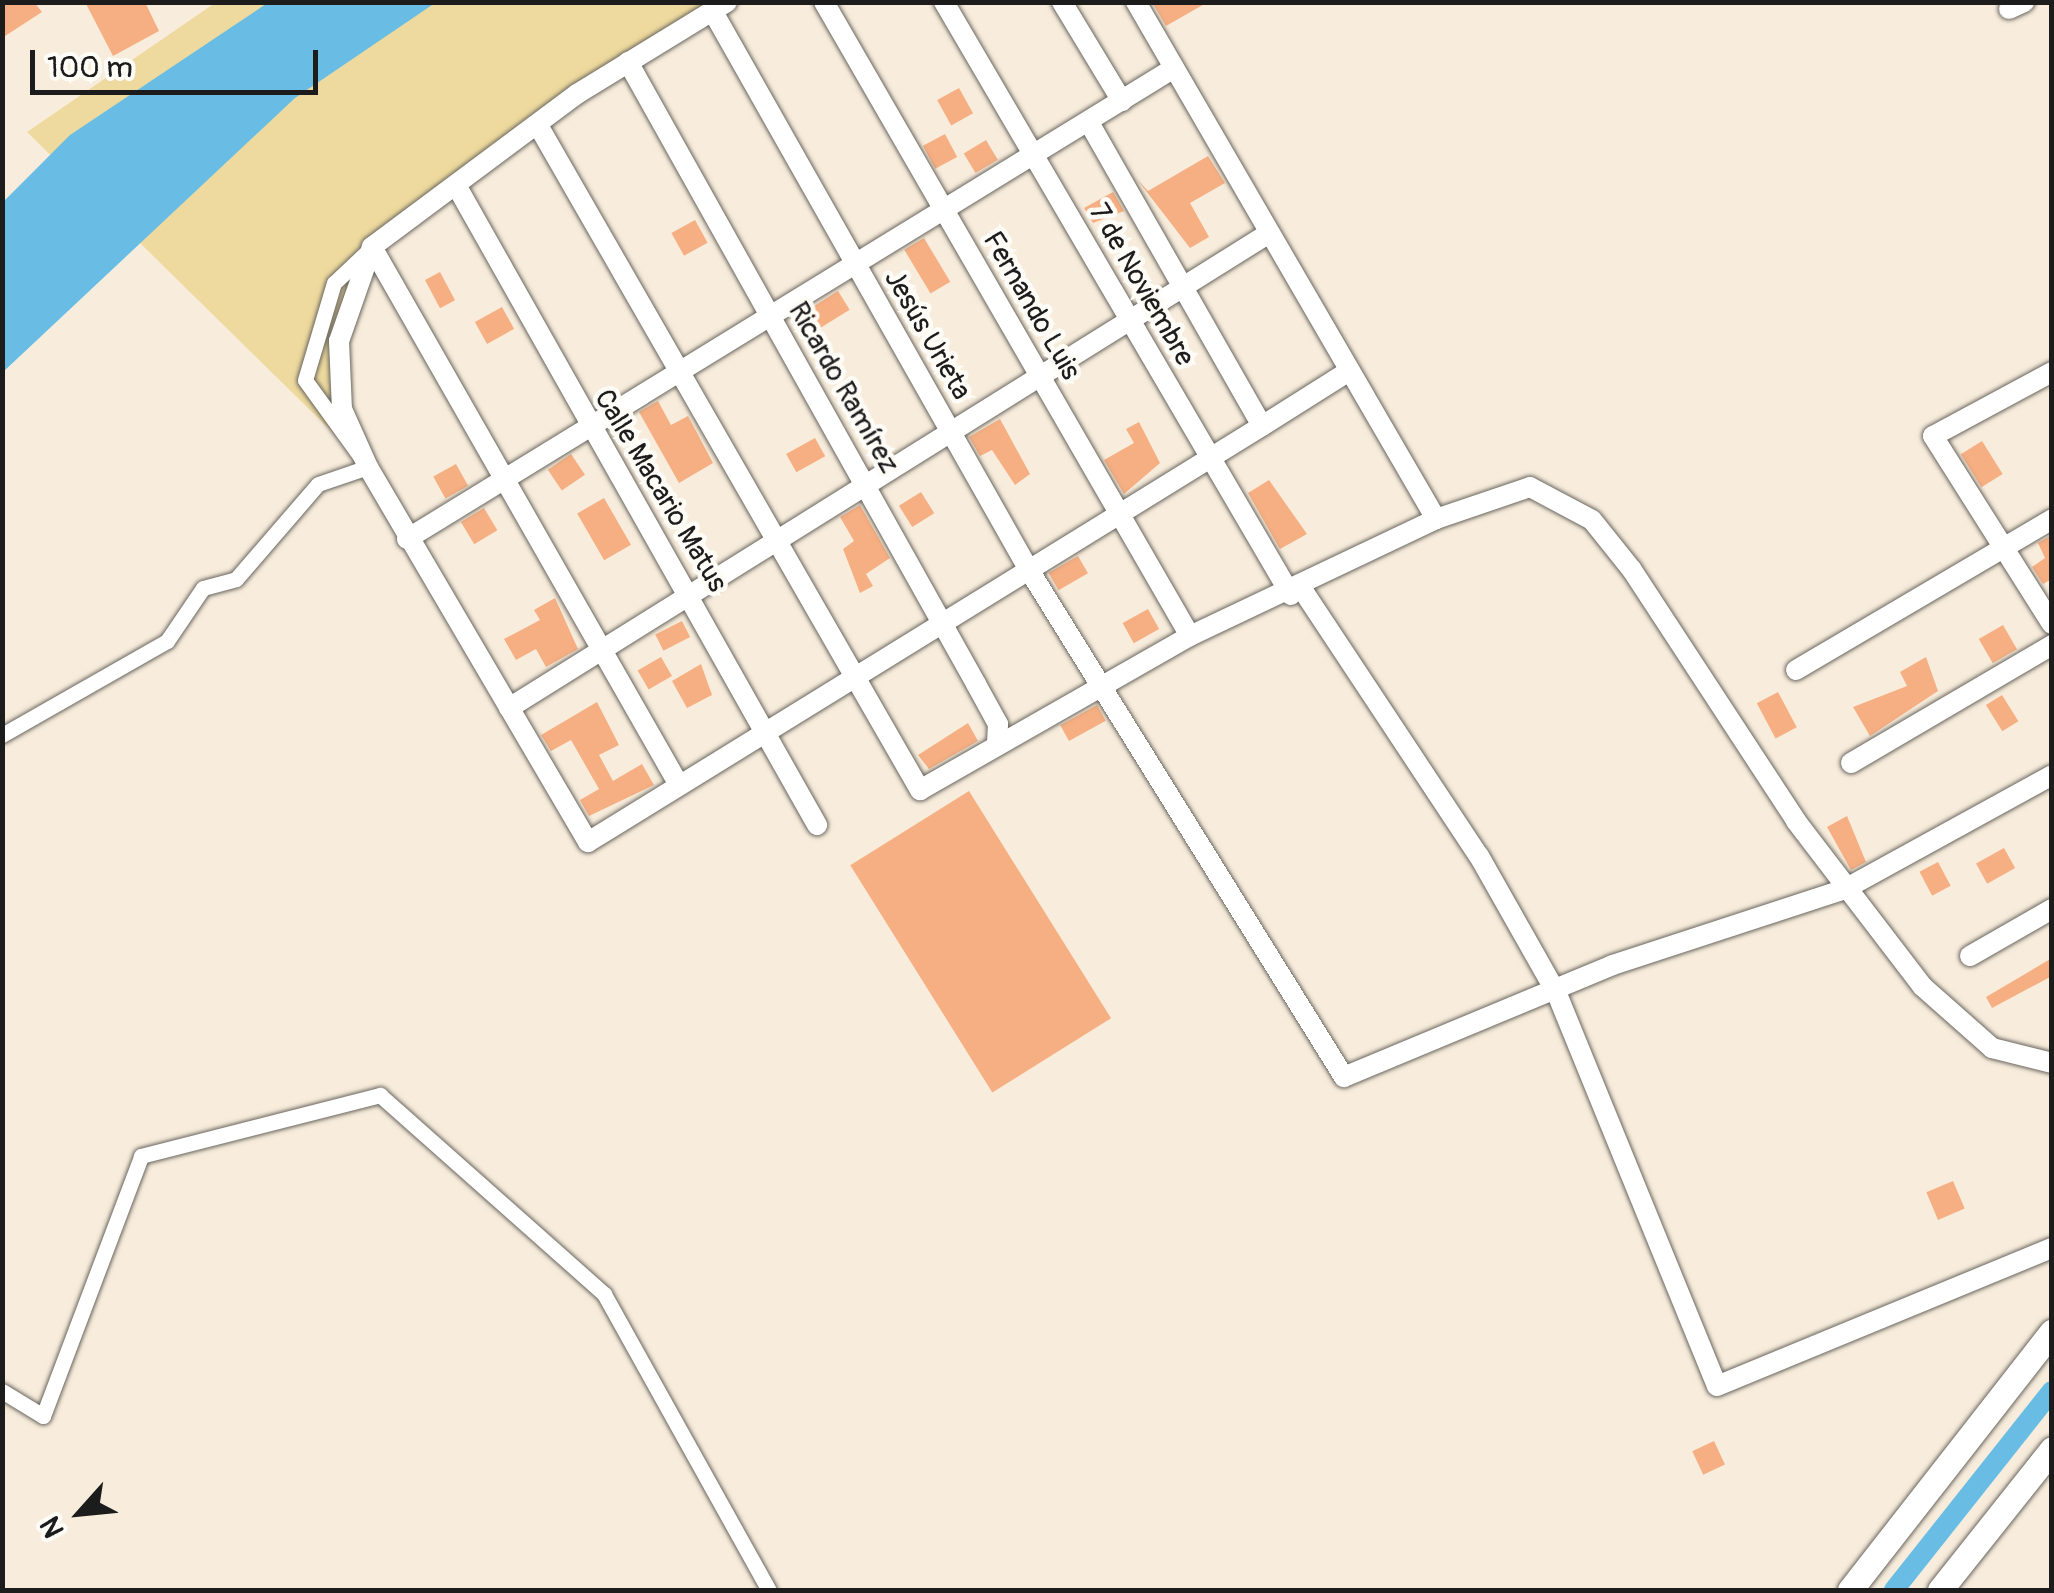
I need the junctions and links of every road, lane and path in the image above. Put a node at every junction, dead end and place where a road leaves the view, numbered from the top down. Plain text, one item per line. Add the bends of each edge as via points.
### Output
1 (824, 2) edge
2 (944, 2) edge
3 (1062, 2) edge
4 (1136, 2) edge
5 (720, 6) edge
6 (628, 62) junction
7 (1174, 68) junction
8 (1122, 101) junction
9 (1091, 126) junction
10 (538, 127) junction
11 (1033, 156) junction
12 (456, 185) junction
13 (945, 210) junction
14 (1268, 234) junction
15 (372, 247) junction
16 (856, 268) junction
17 (1184, 286) junction
18 (770, 318) junction
19 (1131, 322) junction
20 (680, 371) junction
21 (1349, 371) junction
22 (2052, 372) edge
23 (1040, 378) junction
24 (1262, 426) junction
25 (590, 430) junction
26 (952, 432) junction
27 (1210, 458) junction
28 (368, 467) junction
29 (867, 483) junction
30 (500, 484) junction
31 (1120, 514) junction
32 (2052, 518) edge
33 (1436, 519) junction
34 (776, 536) junction
35 (408, 539) junction
36 (2006, 548) junction
37 (1029, 570) junction
38 (1296, 592) junction
39 (690, 594) junction
40 (942, 623) junction
41 (2052, 624) edge
42 (1190, 636) junction
43 (2052, 645) edge
44 (602, 652) junction
45 (1796, 670) dead end
46 (854, 678) junction
47 (1104, 682) junction
48 (509, 708) junction
49 (767, 731) junction
50 (2, 735) edge
51 (997, 745) junction
52 (1851, 764) dead end
53 (2052, 774) edge
54 (680, 785) junction
55 (817, 825) dead end
56 (1845, 888) junction
57 (2052, 909) edge
58 (1970, 956) dead end
59 (1558, 994) junction
60 (2052, 1062) edge
61 (2052, 1248) edge
62 (2052, 1331) edge
63 (2, 1392) edge
64 (2052, 1449) edge
65 (770, 1590) edge
66 (1850, 1590) edge
67 (1940, 1590) edge

1 - 13 street, Fernando Luis
2 - 11 street, 7 de Noviembre
3 - 8 street
4 - 7 street
5 - 6 street
5 - 16 street, Jesús Urieta
6 - 10 street
6 - 18 street, Ricardo Ramírez
7 - 8 street
7 - 14 street
8 - 9 street
9 - 11 street
9 - 17 street
10 - 12 street
10 - 20 street
11 - 13 street
11 - 19 street, 7 de Noviembre
12 - 15 street
12 - 25 street, Calle Macario Matus
13 - 16 street
13 - 23 street, Fernando Luis
14 - 17 street
14 - 21 street
15 - 28 street via 340,341 342,409
15 - 28 street via 334,283 305,380
15 - 30 street
16 - 18 street
16 - 26 street, Jesús Urieta
17 - 19 street
17 - 24 street
18 - 20 street
18 - 29 street, Ricardo Ramírez
19 - 23 street
19 - 27 street, 7 de Noviembre
20 - 25 street
20 - 34 street
21 - 24 street
21 - 33 street
22 - 36 street via 1933,436
23 - 26 street
23 - 31 street, Fernando Luis
24 - 27 street
25 - 30 street
25 - 39 street, Calle Macario Matus
26 - 29 street
26 - 37 street, Jesús Urieta
27 - 31 street
27 - 38 street, 7 de Noviembre
28 - 35 street
28 - 50 street via 318,484 236,579 203,588 167,640
29 - 34 street
29 - 40 street, Ricardo Ramírez
30 - 35 street
30 - 44 street
31 - 37 street
31 - 42 street, Fernando Luis
32 - 36 street
33 - 38 street
33 - 56 street via 1530,488 1592,520
34 - 39 street
34 - 46 street
35 - 48 street
36 - 41 street
36 - 45 street
37 - 40 street
37 - 47 street, Jesús Urieta
38 - 42 street
38 - 59 street, 7 de Noviembre via 1479,856
39 - 44 street
39 - 49 street, Calle Macario Matus
40 - 46 street
40 - 51 street, Ricardo Ramírez via 998,724
42 - 47 street
43 - 52 street
44 - 48 street
44 - 54 street
46 - 49 street
46 - 51 street via 920,790
47 - 51 street
47 - 59 street, Jesús Urieta via 1344,1077
48 - 54 street via 588,842
49 - 54 street
49 - 55 street, Calle Macario Matus
53 - 56 street
56 - 59 street via 1613,965
56 - 60 street via 1968,1034
57 - 58 street
59 - 61 street, 7 de Noviembre via 1716,1386
62 - 66 street
63 - 65 street via 43,1416 141,1156 380,1096 604,1294
64 - 67 street

